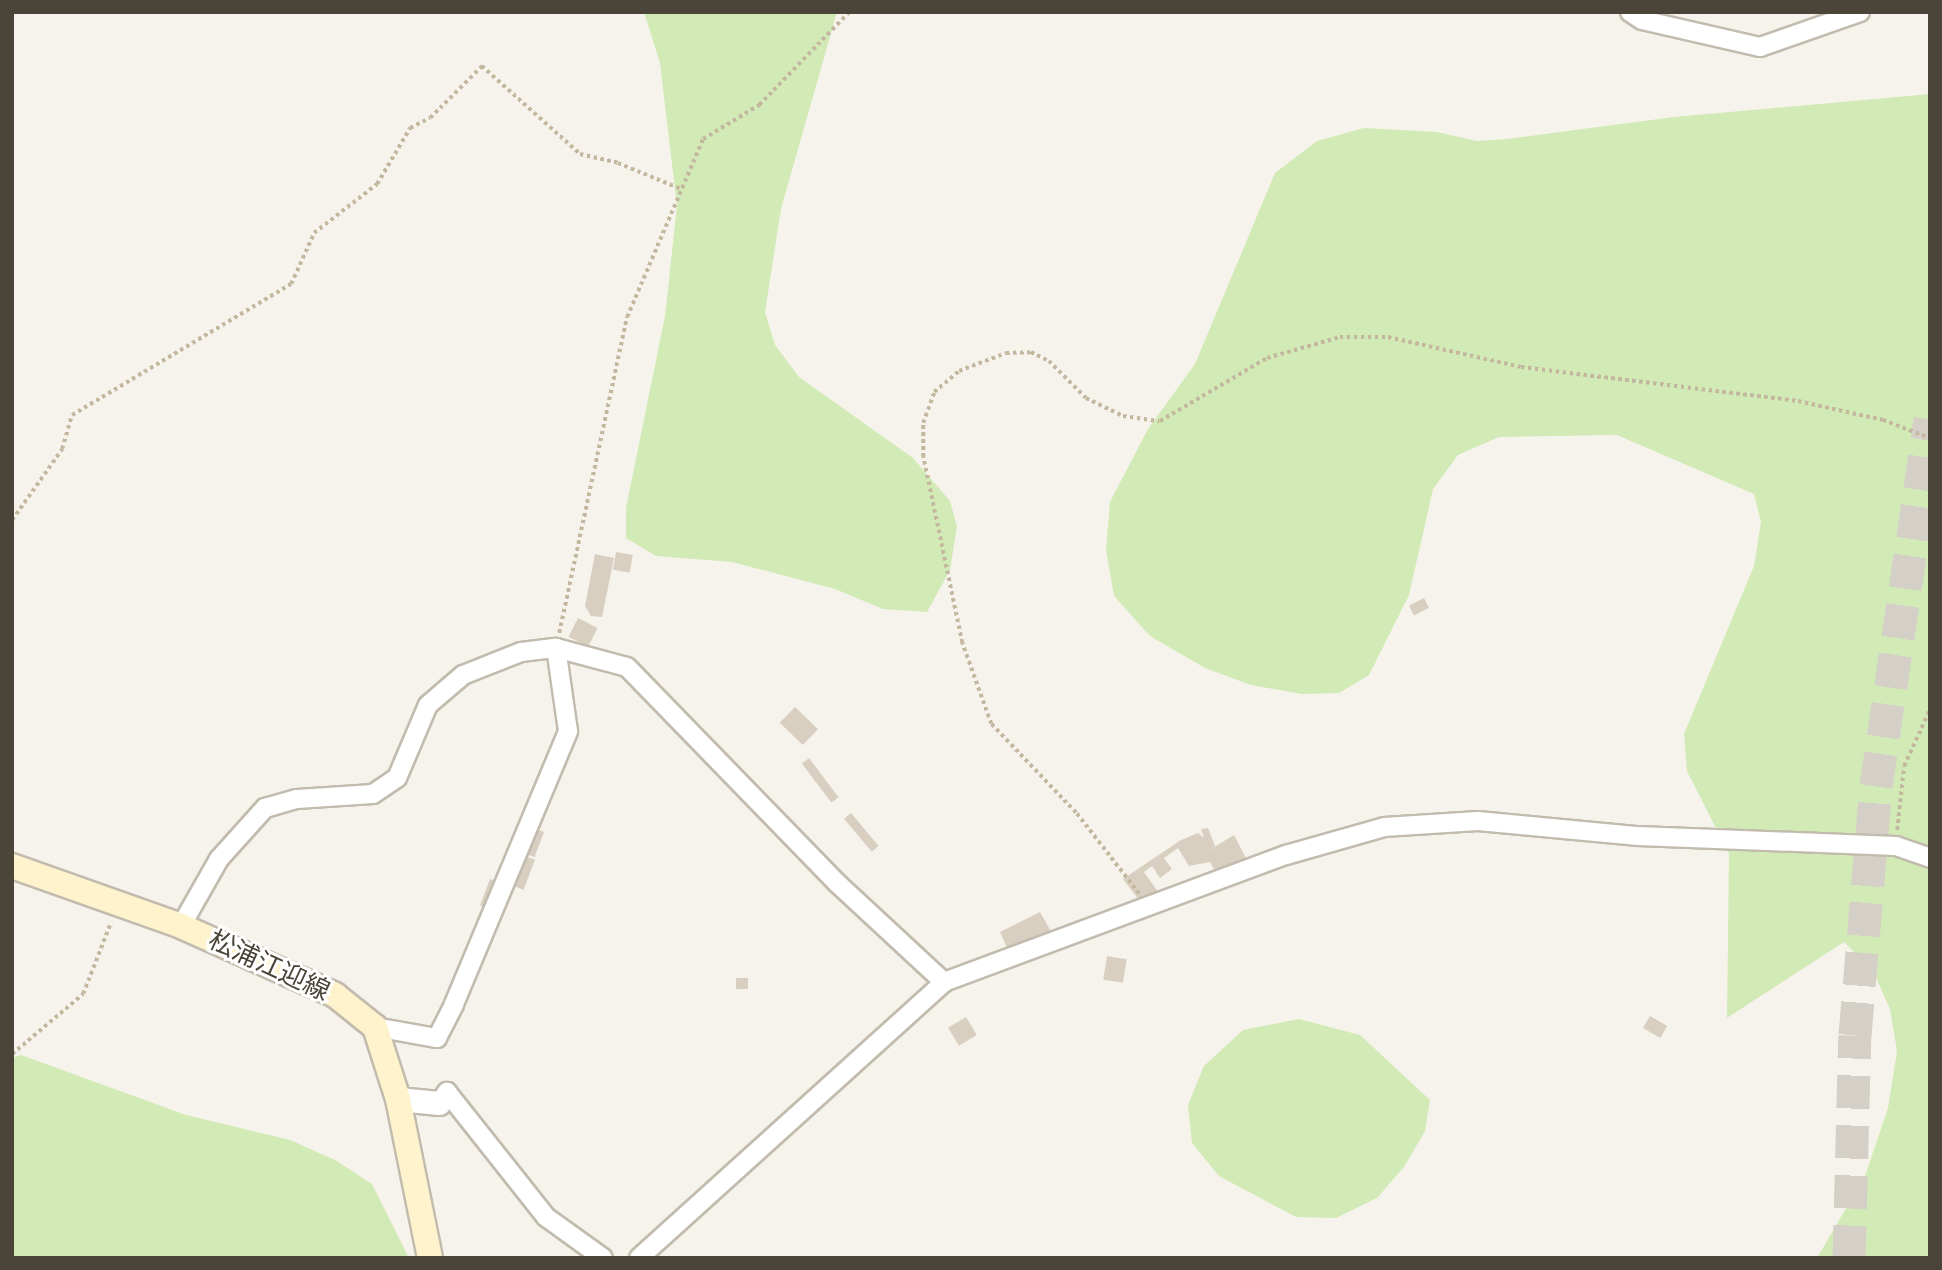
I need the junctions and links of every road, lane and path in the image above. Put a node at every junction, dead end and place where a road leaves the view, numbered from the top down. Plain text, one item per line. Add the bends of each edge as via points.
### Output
1 (849, 12) edge
2 (1630, 12) edge
3 (1860, 12) edge
4 (681, 190) junction
5 (1930, 438) edge
6 (12, 520) edge
7 (556, 648) junction
8 (1930, 709) edge
9 (1896, 846) junction
10 (1930, 858) edge
11 (12, 866) edge
12 (118, 904) junction
13 (1148, 906) junction
14 (181, 926) junction
15 (944, 982) junction
16 (375, 1027) junction
17 (12, 1054) edge
18 (398, 1099) junction
19 (439, 1103) joint
20 (430, 1258) edge
21 (603, 1258) edge
22 (639, 1258) edge

1 - 4 path via 759,105 703,139
2 - 3 street via 1642,20 1760,47
4 - 6 path via 618,163 580,154 482,66 430,118 410,128 377,184 314,233 291,284 72,415 62,449
4 - 7 path via 627,317
5 - 13 path via 1883,420 1798,401 1521,367 1388,337 1340,337 1267,358 1160,421 1123,416 1086,398 1049,360 1031,352 1006,353 959,371 934,392 923,423 923,457 966,654 991,724 1076,813
7 - 14 street via 521,652 463,675 428,705 397,778 373,794 297,799 265,808 219,859
7 - 15 street via 627,667 838,883
7 - 16 street via 568,731 449,1015 438,1038
8 - 9 path via 1904,766
9 - 10 street
9 - 13 street via 1638,836 1478,821 1384,827 1286,855
11 - 12 main road, 松浦江迎線
12 - 14 main road, 松浦江迎線
12 - 17 path via 83,994
13 - 15 street
14 - 16 main road, 松浦江迎線 via 335,995
15 - 22 street
16 - 18 main road
18 - 19 street
18 - 20 main road
19 - 21 street via 447,1092 546,1217

